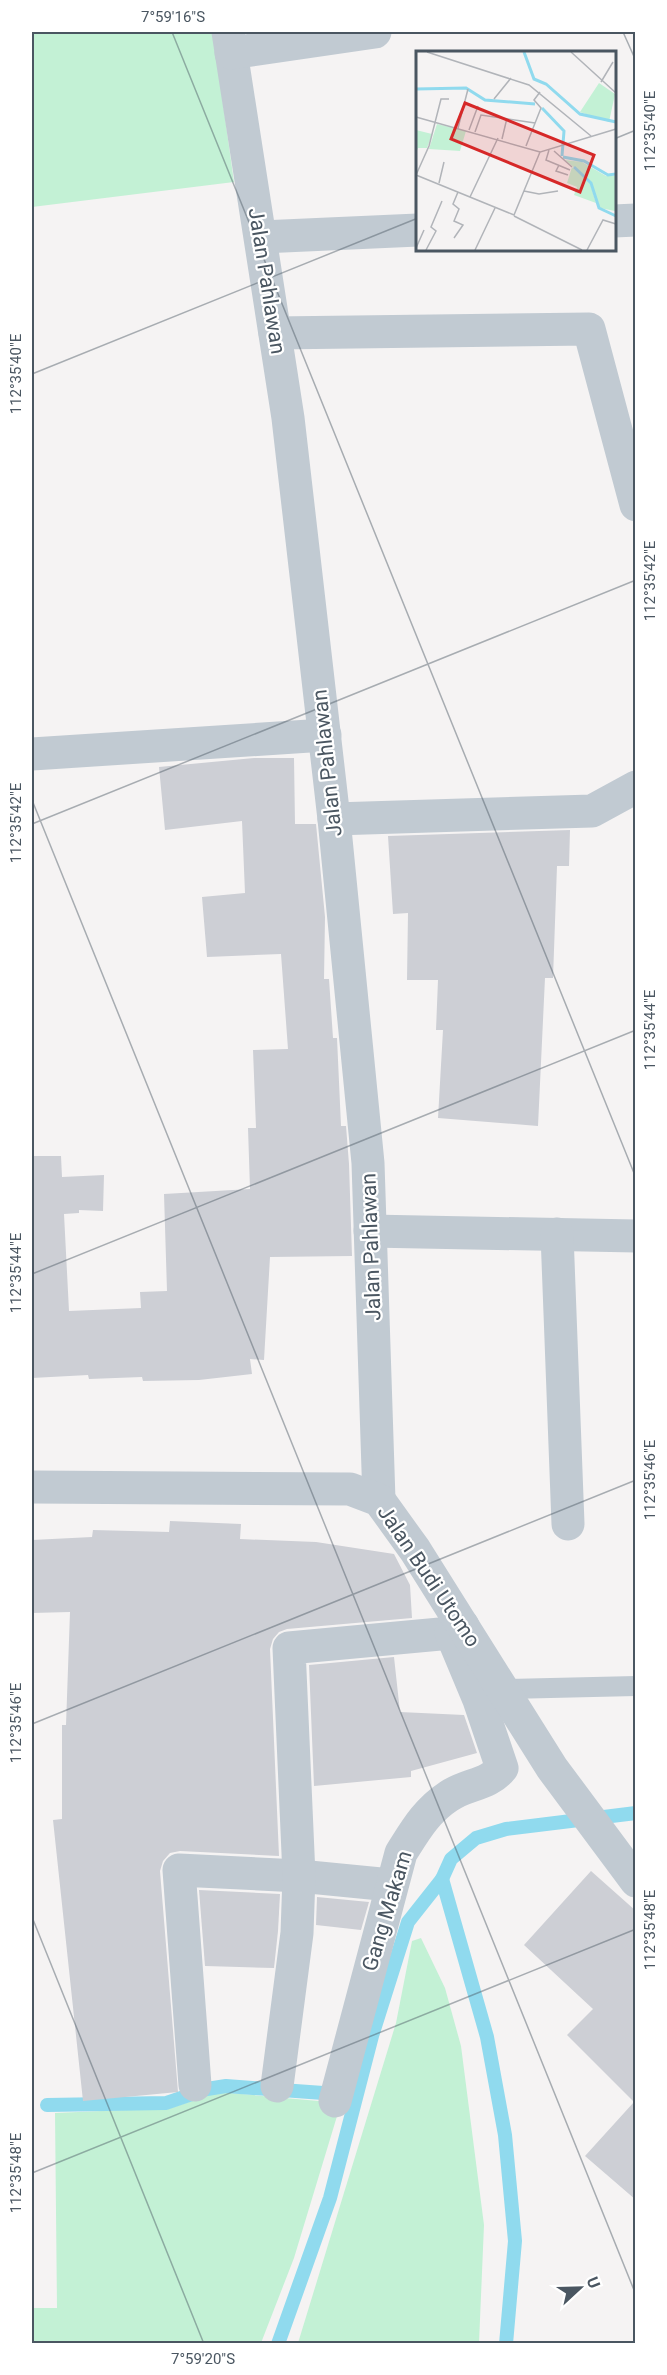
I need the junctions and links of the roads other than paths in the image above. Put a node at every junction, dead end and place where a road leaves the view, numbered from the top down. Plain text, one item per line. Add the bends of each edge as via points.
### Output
1 (375, 32) edge
2 (230, 42) edge
3 (636, 220) edge
4 (616, 221) edge
5 (416, 230) edge
6 (261, 237) junction
7 (275, 333) junction
8 (636, 505) edge
9 (325, 735) junction
10 (32, 754) edge
11 (636, 788) edge
12 (334, 819) junction
13 (370, 1231) junction
14 (557, 1234) junction
15 (636, 1236) edge
16 (32, 1487) edge
17 (380, 1500) junction
18 (568, 1524) dead end
19 (457, 1630) junction
20 (636, 1686) edge
21 (503, 1689) junction
22 (627, 1871) edge
23 (298, 1876) junction
24 (391, 1885) junction
25 (195, 2085) dead end
26 (277, 2086) dead end
27 (337, 2095) dead end

1 - 2 street
2 - 6 street, Jalan Pahlawan
3 - 4 street
5 - 6 street
6 - 7 street, Jalan Pahlawan
7 - 8 street via 589,329
7 - 9 street, Jalan Pahlawan
9 - 10 street
9 - 12 street, Jalan Pahlawan
11 - 12 street via 592,811
12 - 13 street, Jalan Pahlawan via 367,1152
13 - 14 street
13 - 17 street, Jalan Pahlawan
14 - 15 street
14 - 18 street
16 - 17 street, Jalan Budi Utomo via 350,1489
17 - 19 street, Jalan Budi Utomo via 415,1550
19 - 21 street, Jalan Budi Utomo
19 - 23 street via 289,1648
19 - 24 street, Gang Makam via 502,1768 496,1776 450,1795 422,1818 401,1853
20 - 21 lane
21 - 22 street, Jalan Budi Utomo via 552,1768
23 - 24 street
23 - 25 street via 179,1870
23 - 26 street via 297,1934
24 - 27 street, Gang Makam

